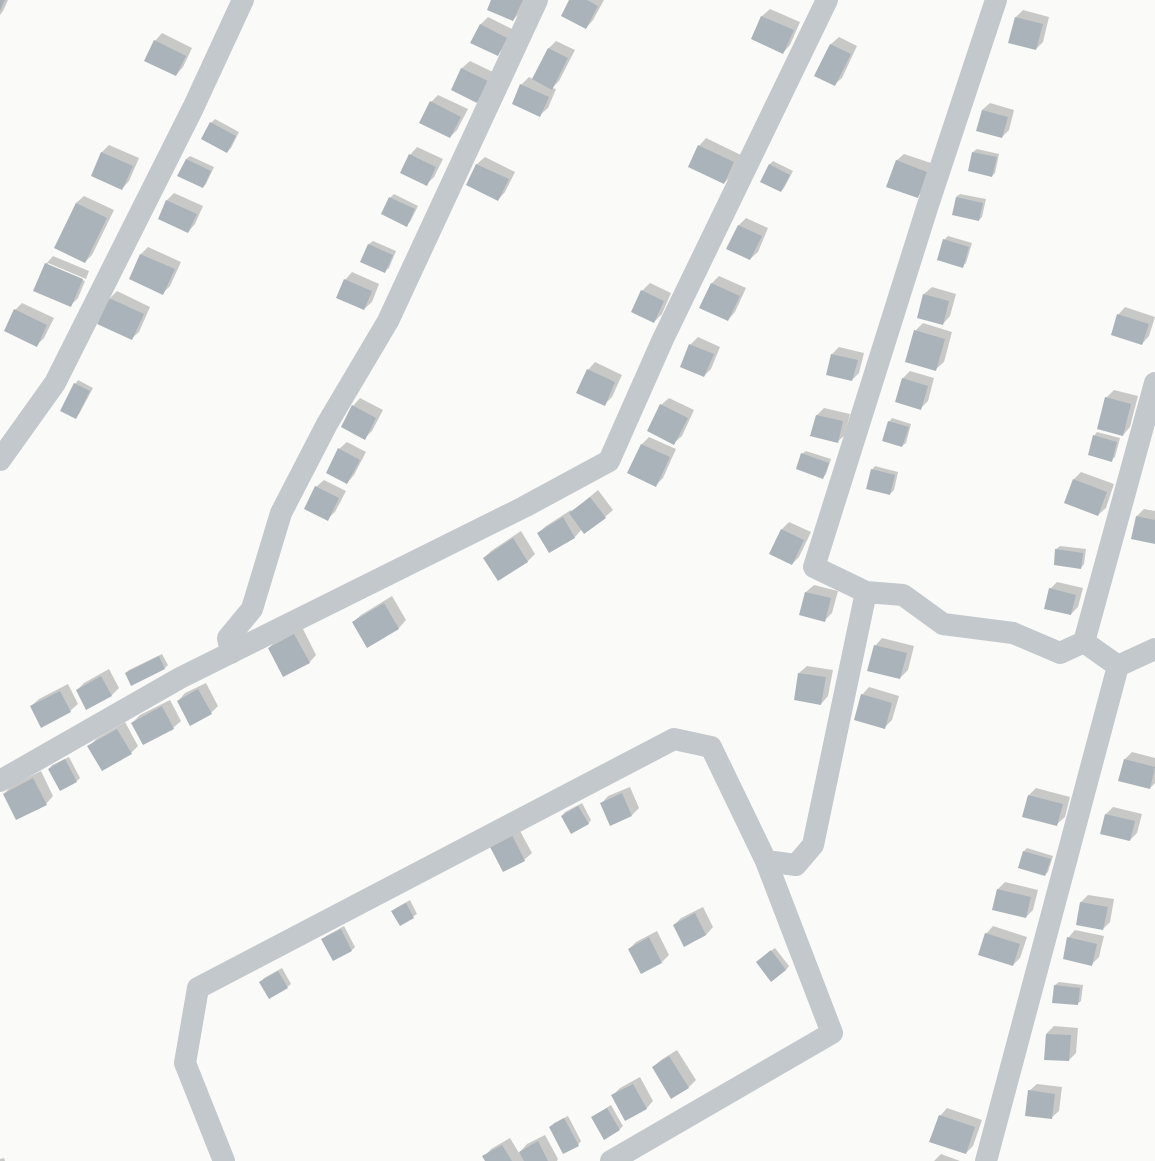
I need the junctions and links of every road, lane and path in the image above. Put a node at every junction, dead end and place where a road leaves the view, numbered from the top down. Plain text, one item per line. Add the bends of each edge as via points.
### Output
1 (243, 0) edge
2 (537, 0) edge
3 (827, 0) edge
4 (996, 0) edge
5 (1155, 383) edge
6 (0, 460) edge
7 (866, 592) junction
8 (1084, 642) junction
9 (1155, 649) edge
10 (231, 652) junction
11 (1118, 666) junction
12 (0, 781) edge
13 (766, 861) junction
14 (224, 1161) edge
15 (611, 1161) edge
16 (986, 1161) edge

1 - 6 street via 193,108 55,383
2 - 10 street via 388,322 327,424 281,513 252,609 228,638
3 - 10 street via 664,339 610,461 524,507
4 - 7 street via 927,208 814,568
5 - 8 street
7 - 8 street via 903,595 943,624 1013,633 1060,653
7 - 13 street via 813,845 796,865
8 - 11 street
9 - 11 street
10 - 12 street via 180,678
11 - 16 street
13 - 14 street via 711,747 674,739 198,988 185,1063
13 - 15 street via 832,1033

